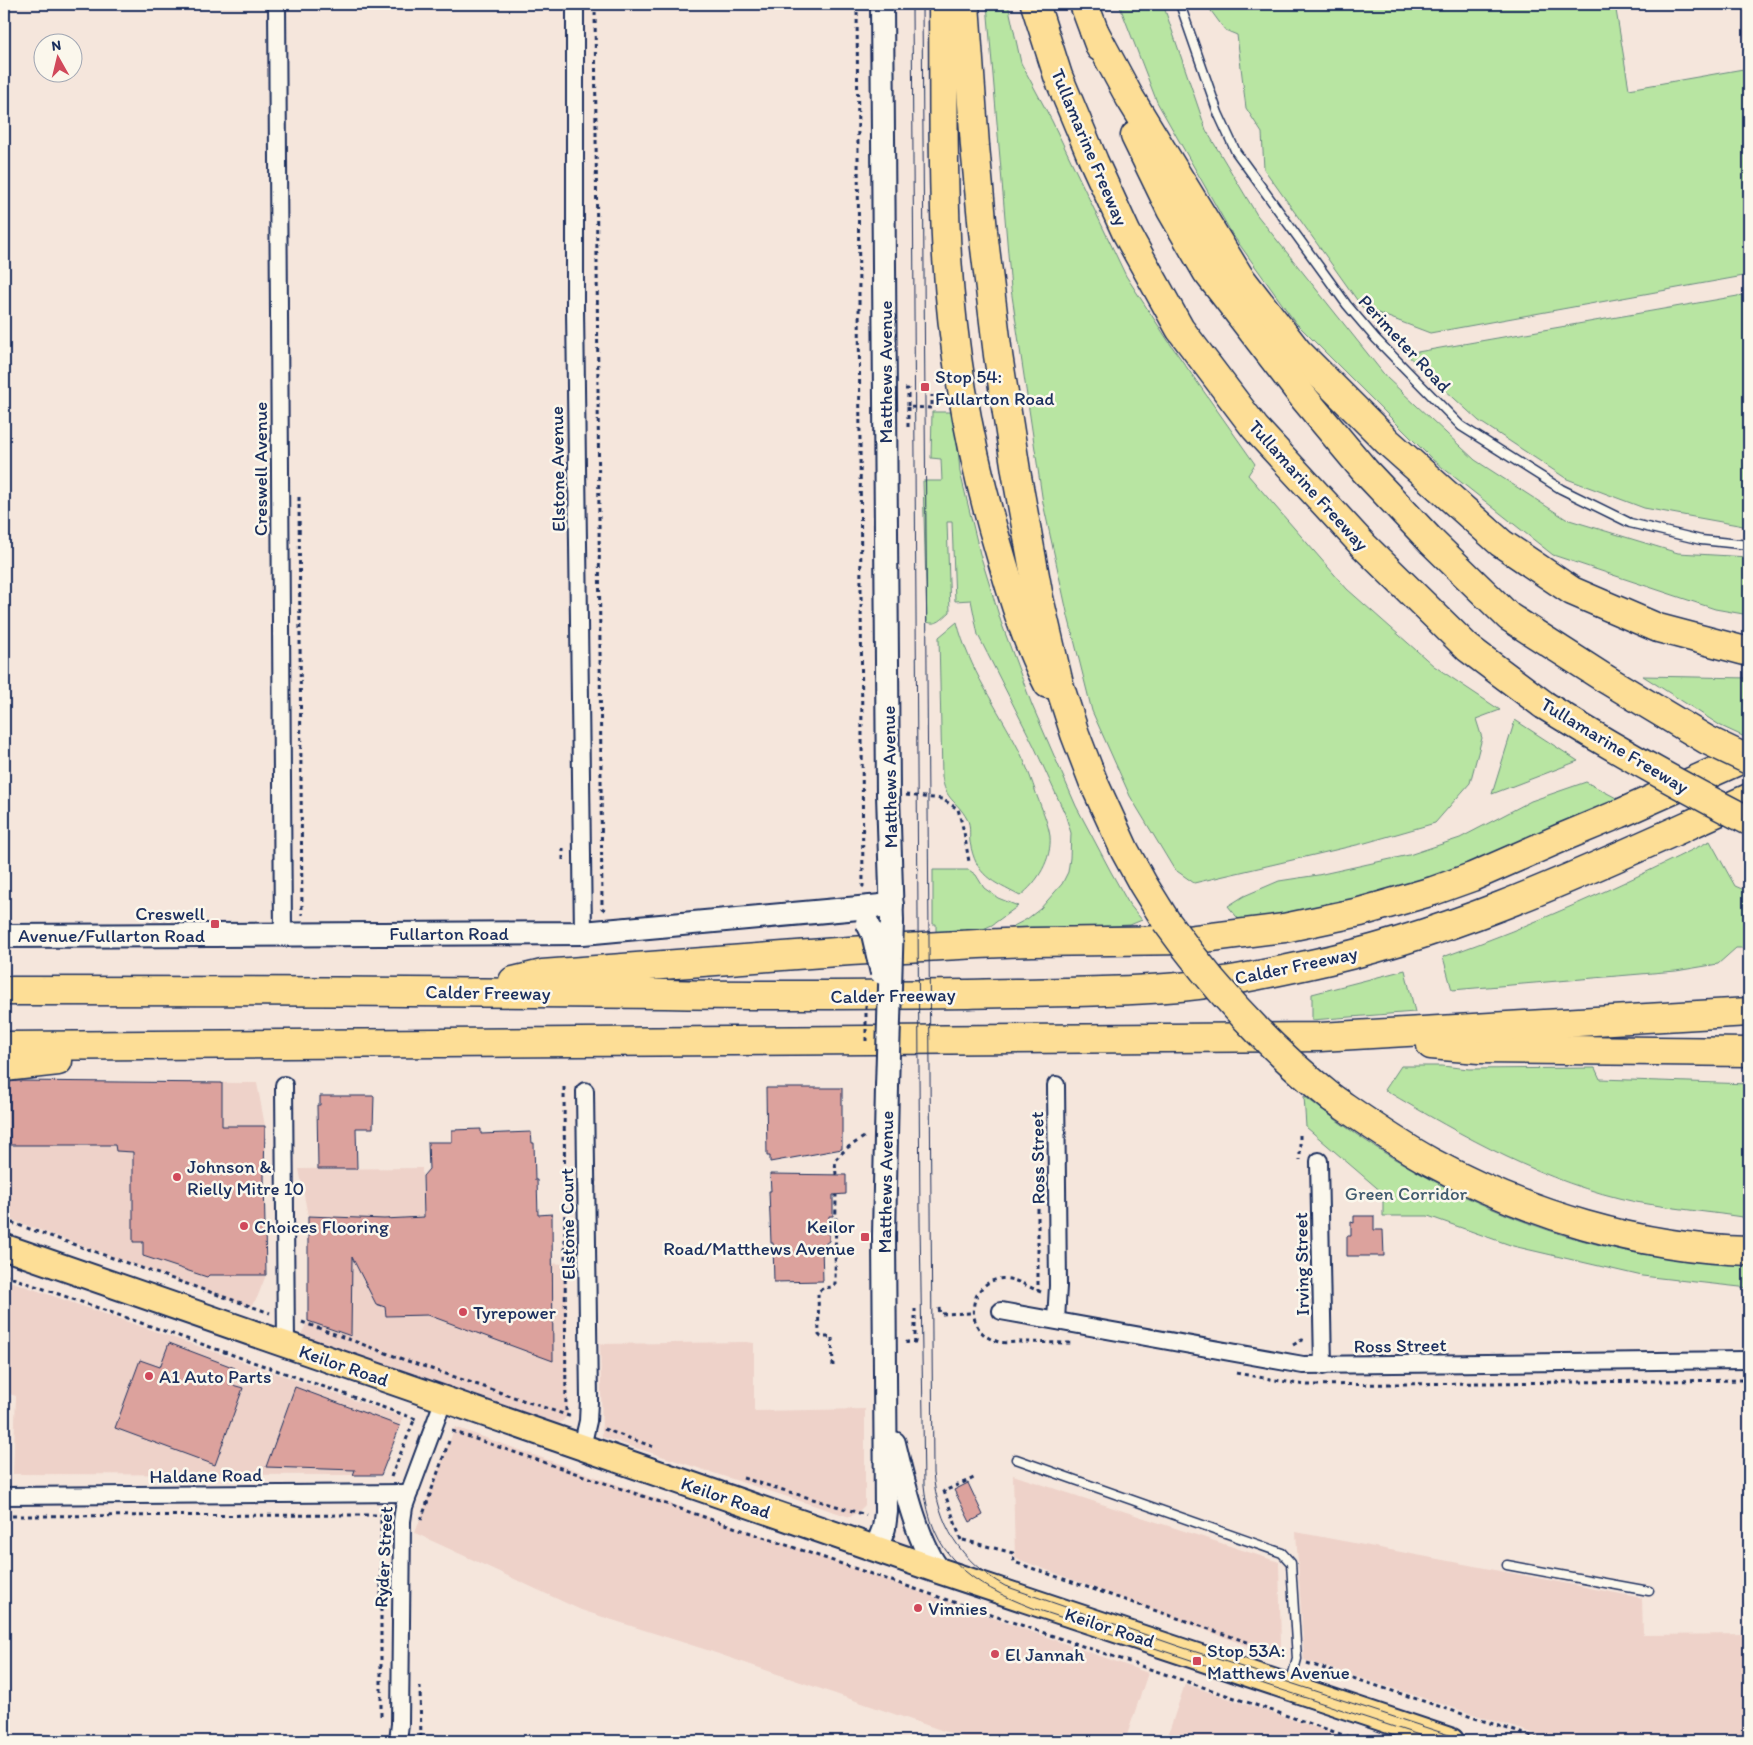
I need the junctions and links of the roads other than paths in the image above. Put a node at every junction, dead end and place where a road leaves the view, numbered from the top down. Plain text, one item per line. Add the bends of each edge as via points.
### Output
1 (277, 4) edge
2 (575, 4) edge
3 (882, 4) edge
4 (943, 4) edge
5 (965, 4) edge
6 (1035, 4) edge
7 (1084, 4) edge
8 (1180, 4) edge
9 (1094, 31) junction
10 (1749, 544) edge
11 (1749, 652) edge
12 (1075, 734) junction
13 (1749, 756) edge
14 (1749, 760) edge
15 (1749, 798) edge
16 (1749, 821) edge
17 (853, 900) junction
18 (892, 913) junction
19 (583, 933) junction
20 (283, 934) junction
21 (4, 936) edge
22 (4, 991) edge
23 (473, 991) junction
24 (888, 1003) junction
25 (1749, 1012) edge
26 (1320, 1037) junction
27 (183, 1045) junction
28 (4, 1046) edge
29 (1749, 1052) edge
30 (4, 1067) edge
31 (1056, 1084) dead end
32 (284, 1085) dead end
33 (586, 1091) dead end
34 (1319, 1161) dead end
35 (4, 1247) edge
36 (1749, 1251) edge
37 (1001, 1311) dead end
38 (1056, 1320) junction
39 (286, 1345) junction
40 (1749, 1360) edge
41 (1323, 1366) junction
42 (444, 1399) junction
43 (885, 1410) junction
44 (582, 1447) junction
45 (1016, 1459) dead end
46 (409, 1493) junction
47 (4, 1496) edge
48 (876, 1549) junction
49 (1507, 1566) dead end
50 (940, 1571) junction
51 (1649, 1591) dead end
52 (1289, 1686) junction
53 (400, 1724) junction
54 (398, 1741) edge
55 (405, 1741) edge
56 (1451, 1741) edge

1 - 20 street, Creswell Avenue
2 - 19 street, Elstone Avenue via 575,310
3 - 18 main road, Matthews Avenue via 888,794
4 - 12 highway via 946,239 960,378 974,453 1014,601 1034,656
5 - 12 highway via 974,146 1005,403 1040,598 1059,684
6 - 16 highway, Tullamarine Freeway, bridge via 1058,76 1126,232 1180,329 1255,428 1364,546 1468,648 1544,705 1603,742
7 - 9 highway
8 - 10 lane, Perimeter Road via 1218,113 1236,152 1347,305 1461,426 1561,489 1630,523 1701,540
9 - 11 highway via 1130,98 1239,276 1298,352 1388,442 1501,543 1572,591 1658,628
9 - 14 highway, bridge via 1140,148 1207,272 1304,398 1372,478 1509,617 1706,740
12 - 36 highway, bridge via 1108,816 1166,921 1248,1023 1332,1098 1430,1161 1484,1188 1544,1212 1647,1239
13 - 23 highway via 1472,877 1360,912 1284,928 1188,940 1049,941 850,951 542,974
15 - 23 highway, Calder Freeway via 1528,897 1455,923 1309,965 1207,983 1106,991 804,996
17 - 18 main road, Fullarton Road
17 - 19 main road, Fullarton Road
17 - 24 main road, bridge via 874,940
18 - 24 main road, Matthews Avenue, bridge
19 - 20 main road, Fullarton Road
20 - 21 main road, Fullarton Road
22 - 23 highway, Calder Freeway
24 - 43 main road, Matthews Avenue, bridge
25 - 26 highway
26 - 27 highway
26 - 29 highway via 1479,1049
27 - 28 highway
27 - 30 highway
31 - 38 street, Ross Street
32 - 39 street
33 - 44 street, Elstone Court via 589,1401
34 - 41 street, Irving Street
35 - 39 main road, Keilor Road
37 - 38 street, Ross Street
38 - 41 street, Ross Street via 1290,1364
39 - 42 main road, Keilor Road
40 - 41 street, Ross Street
42 - 44 main road, Keilor Road
42 - 46 street, Ryder Street
43 - 48 main road, Matthews Avenue via 886,1518
43 - 50 main road via 919,1530 930,1558
44 - 48 main road, Keilor Road
45 - 52 lane via 1282,1553 1291,1563 1298,1659
46 - 47 street, Haldane Road
46 - 53 street, Ryder Street via 401,1536
48 - 50 main road, Keilor Road
49 - 51 lane
50 - 52 main road, Keilor Road
52 - 56 main road, Keilor Road
53 - 54 street, Ryder Street
53 - 55 street, Ryder Street

